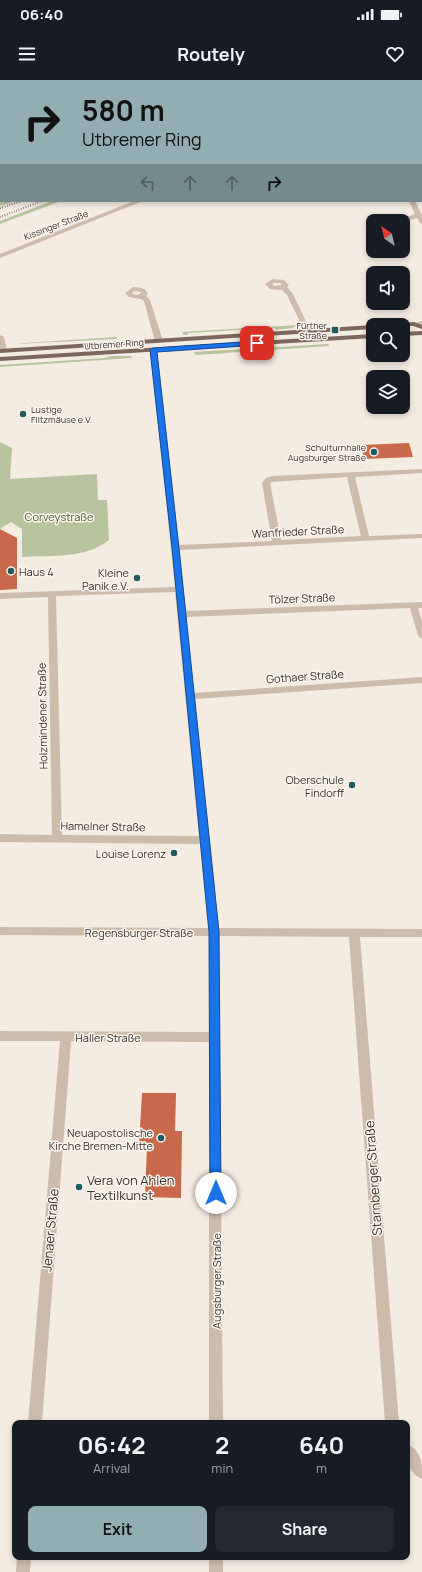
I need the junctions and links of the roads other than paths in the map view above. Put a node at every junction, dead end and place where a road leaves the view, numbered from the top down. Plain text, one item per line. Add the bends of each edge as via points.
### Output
1 (137, 202) edge
2 (412, 202) edge
3 (418, 215) junction
4 (410, 218) edge
5 (422, 222) edge
6 (0, 256) edge
7 (283, 287) dead end
8 (142, 296) dead end
9 (418, 323) edge
10 (422, 327) edge
11 (366, 328) edge
12 (308, 332) junction
13 (422, 333) edge
14 (411, 334) junction
15 (366, 336) edge
16 (0, 337) edge
17 (422, 340) edge
18 (159, 341) junction
19 (153, 350) junction
20 (1, 351) edge
21 (0, 359) edge
22 (422, 471) edge
23 (350, 474) junction
24 (422, 536) edge
25 (366, 539) junction
26 (277, 542) junction
27 (176, 548) junction
28 (180, 589) junction
29 (52, 594) junction
30 (0, 596) edge
31 (418, 605) edge
32 (182, 614) junction
33 (422, 636) edge
34 (422, 680) edge
35 (190, 696) junction
36 (0, 838) edge
37 (57, 838) junction
38 (205, 840) junction
39 (0, 931) edge
40 (214, 932) junction
41 (354, 933) junction
42 (422, 933) edge
43 (0, 1036) edge
44 (66, 1036) junction
45 (215, 1037) junction
46 (35, 1420) edge
47 (216, 1420) edge
48 (392, 1420) edge
49 (410, 1455) edge
50 (422, 1472) edge
51 (24, 1560) edge
52 (216, 1560) edge
53 (23, 1572) edge
54 (216, 1572) edge

1 - 6 street, Kissinger Straße
2 - 3 street
3 - 4 street
3 - 5 street
7 - 12 street via 290,294
8 - 18 street, Utbremer Ring via 147,300
9 - 10 main road
9 - 14 main road
11 - 12 main road, Utbremer Ring
12 - 18 main road, Utbremer Ring
13 - 14 main road
14 - 17 main road
15 - 19 main road, Utbremer Ring
16 - 20 street, Utbremer Ring
18 - 20 main road, Utbremer Ring
19 - 21 main road, Utbremer Ring
19 - 27 street, Augsburger Straße
22 - 23 street
23 - 25 street
23 - 26 street via 269,480 266,483
24 - 25 street, Wanfrieder Straße
25 - 26 street, Wanfrieder Straße
26 - 27 street, Wanfrieder Straße
27 - 28 street, Augsburger Straße
28 - 29 street
28 - 32 street, Augsburger Straße
29 - 30 street
29 - 37 street, Holzmindener Straße
31 - 32 street, Tölzer Straße
31 - 33 street
32 - 35 street, Augsburger Straße
34 - 35 street, Gothaer Straße
35 - 38 street, Augsburger Straße
36 - 37 street, Hamelner Straße
37 - 38 street, Hamelner Straße
38 - 40 street, Augsburger Straße
39 - 40 street, Regensburger Straße
40 - 41 street, Regensburger Straße
40 - 45 street, Augsburger Straße
41 - 42 street, Regensburger Straße
41 - 48 street, Starnberger Straße
43 - 44 street, Haller Straße
44 - 45 street, Haller Straße
44 - 46 street, Jenaer Straße
45 - 47 street, Augsburger Straße
49 - 50 street
51 - 53 street
52 - 54 street

